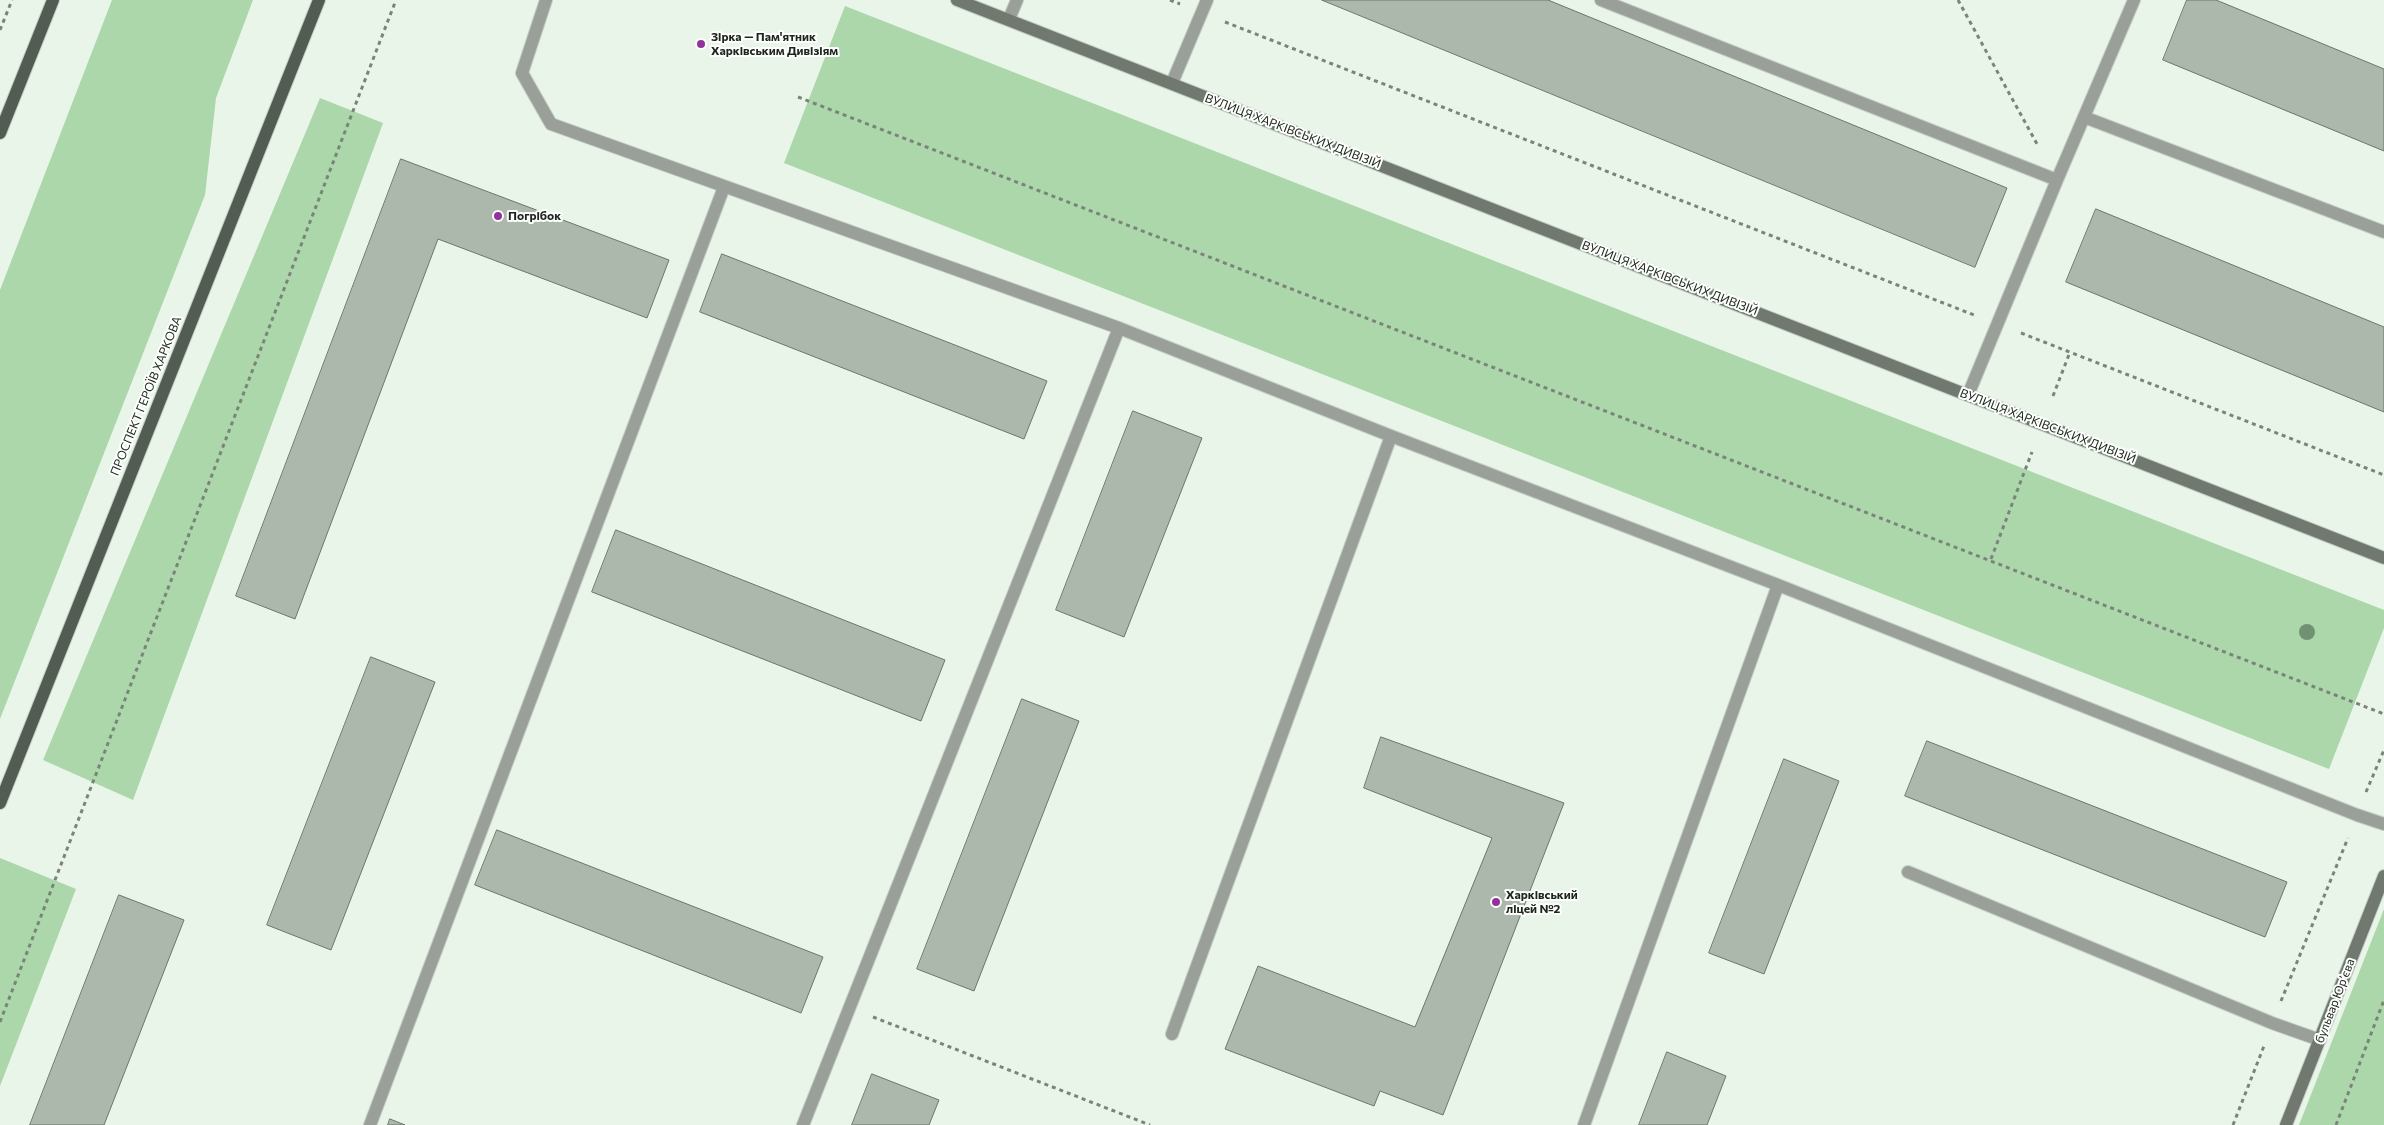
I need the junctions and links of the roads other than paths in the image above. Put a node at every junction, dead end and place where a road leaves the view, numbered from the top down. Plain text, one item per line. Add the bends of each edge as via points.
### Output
1 (53, 0) edge
2 (319, 0) edge
3 (546, 0) edge
4 (957, 0) edge
5 (1017, 0) edge
6 (1207, 0) edge
7 (1601, 0) edge
8 (2134, 0) edge
9 (1009, 19) junction
10 (1172, 83) junction
11 (2084, 117) junction
12 (0, 133) edge
13 (2057, 180) junction
14 (724, 187) junction
15 (2384, 232) edge
16 (1119, 328) junction
17 (1968, 395) junction
18 (1391, 436) junction
19 (2384, 558) edge
20 (1778, 585) junction
21 (0, 803) edge
22 (2384, 824) edge
23 (1908, 872) dead end
24 (2384, 876) edge
25 (1172, 1034) dead end
26 (2320, 1040) junction
27 (370, 1125) edge
28 (803, 1125) edge
29 (1584, 1125) edge
30 (2286, 1125) edge

1 - 12 main road
2 - 21 main road, ПРОСПЕКТ ГЕРОЇВ ХАРКОВА
3 - 14 lane via 522,73 551,124
4 - 9 street, ВУЛИЦЯ ХАРКІВСЬКИХ ДИВІЗІЙ
5 - 9 lane
6 - 10 lane
7 - 13 lane
8 - 11 lane
9 - 10 street, ВУЛИЦЯ ХАРКІВСЬКИХ ДИВІЗІЙ
10 - 17 street, ВУЛИЦЯ ХАРКІВСЬКИХ ДИВІЗІЙ
11 - 13 lane
11 - 15 lane
13 - 17 lane
14 - 16 lane
14 - 27 lane
16 - 18 lane
16 - 28 lane
17 - 19 street, ВУЛИЦЯ ХАРКІВСЬКИХ ДИВІЗІЙ
18 - 20 lane
18 - 25 lane
20 - 22 lane
20 - 29 lane
23 - 26 lane
24 - 26 street, бульвар Юрʼєва
26 - 30 street, бульвар Юрʼєва

